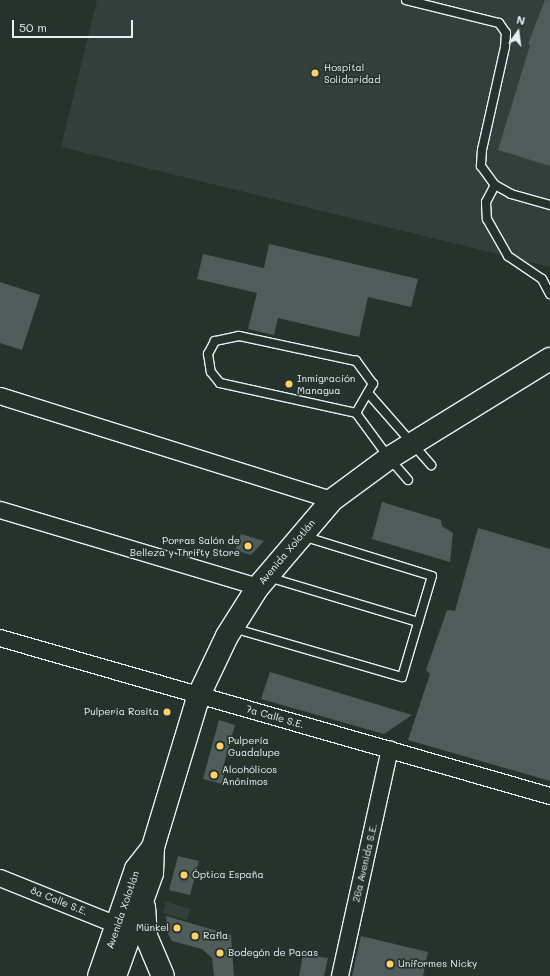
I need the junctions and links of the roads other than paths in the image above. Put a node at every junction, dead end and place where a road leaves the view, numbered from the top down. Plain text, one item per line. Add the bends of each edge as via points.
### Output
1 (406, 0) edge
2 (494, 184) junction
3 (550, 205) edge
4 (550, 294) edge
5 (550, 359) edge
6 (368, 393) junction
7 (0, 396) edge
8 (356, 413) junction
9 (412, 444) junction
10 (389, 458) junction
11 (431, 465) dead end
12 (408, 480) dead end
13 (332, 500) junction
14 (0, 510) edge
15 (300, 535) junction
16 (262, 582) junction
17 (418, 622) junction
18 (232, 628) junction
19 (0, 638) edge
20 (199, 695) junction
21 (390, 749) junction
22 (550, 796) edge
23 (153, 847) junction
24 (0, 878) edge
25 (144, 899) junction
26 (117, 925) junction
27 (103, 973) edge
28 (163, 976) edge
29 (340, 976) edge

1 - 2 lane via 499,23 506,33 506,47 482,150 481,166
2 - 3 lane via 511,194
2 - 4 lane via 486,202 488,219 508,256 542,279
5 - 9 main road, Avenida Xolotlán
6 - 8 lane
6 - 8 lane via 372,384 356,361 239,336 215,340 208,354 211,372 220,383
6 - 9 lane
7 - 13 street
8 - 10 lane
9 - 10 main road, Avenida Xolotlán
9 - 11 lane
10 - 12 lane
10 - 13 main road, Avenida Xolotlán
13 - 15 main road, Avenida Xolotlán
14 - 16 street
15 - 16 main road, Avenida Xolotlán
15 - 17 lane via 432,576
16 - 17 lane
16 - 18 main road, Avenida Xolotlán
17 - 18 lane via 402,677
18 - 20 main road, Avenida Xolotlán
19 - 20 street, 7a Calle S.E.
20 - 21 street, 7a Calle S.E.
20 - 23 main road, Avenida Xolotlán
21 - 22 street, 7a Calle S.E.
21 - 29 street, 26a Avenida S.E.
23 - 25 main road, Avenida Xolotlán via 152,873
23 - 26 main road, Avenida Xolotlán via 136,869
24 - 26 street, 8a Calle S.E.
25 - 27 main road, Avenida Xolotlán
25 - 28 main road via 146,936
26 - 27 main road, Avenida Xolotlán

